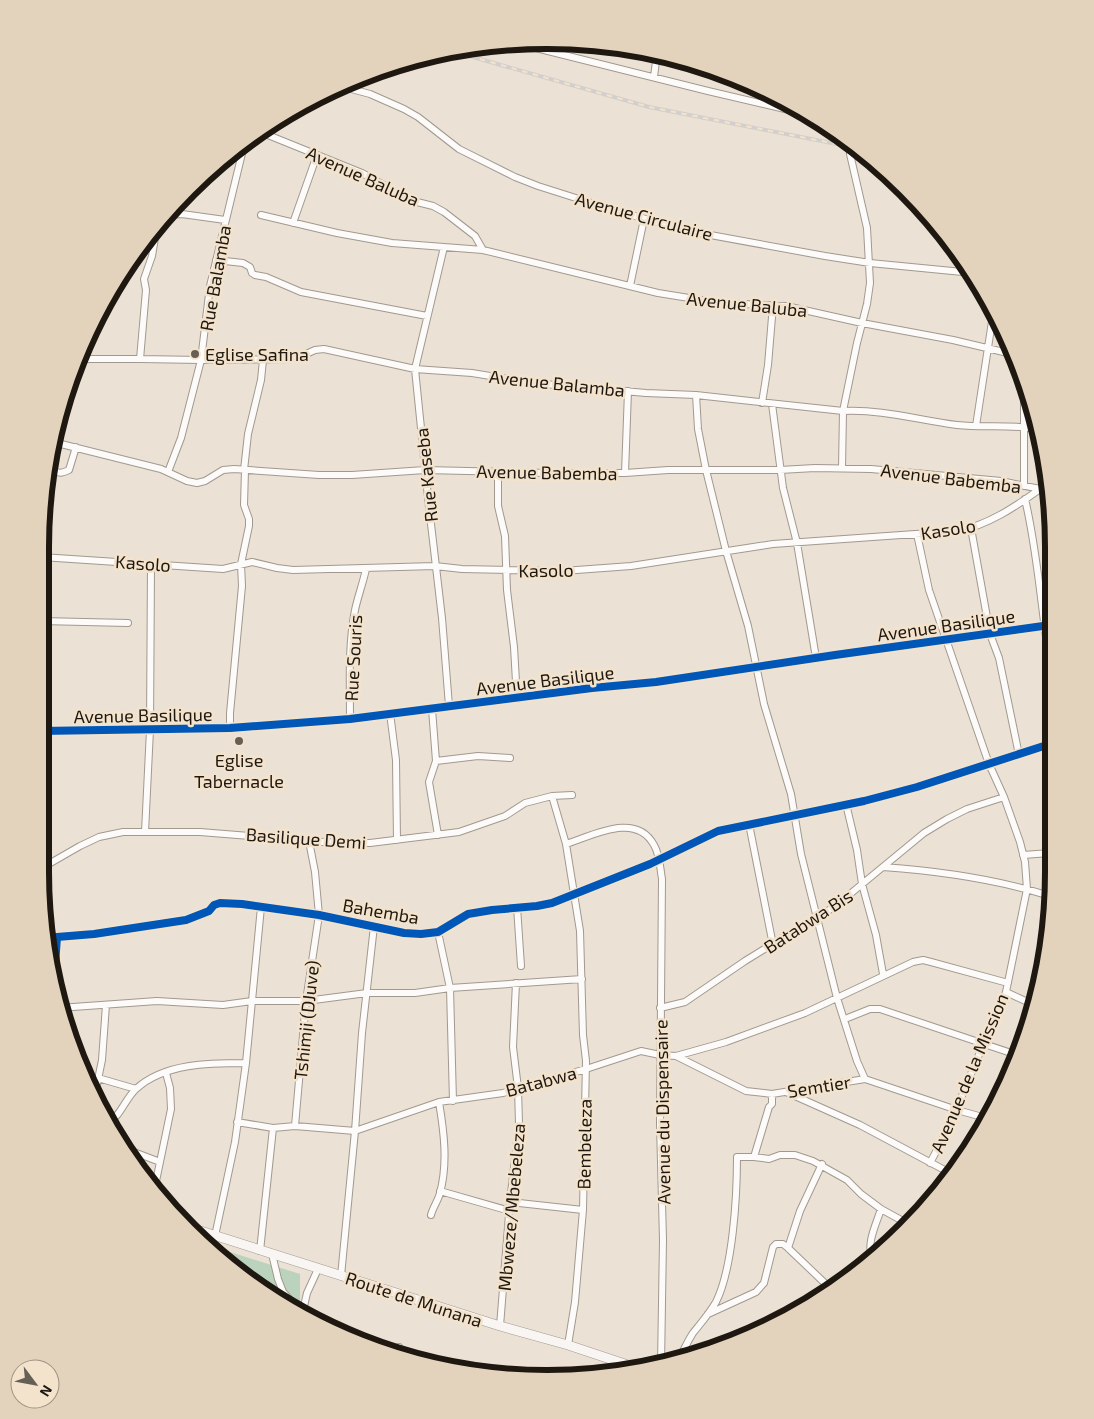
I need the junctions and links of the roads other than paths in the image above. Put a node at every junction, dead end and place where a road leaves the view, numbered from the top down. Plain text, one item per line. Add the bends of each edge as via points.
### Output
1 (540, 49) edge
2 (547, 51) joint
3 (656, 61) edge
4 (654, 77) junction
5 (351, 89) edge
6 (764, 98) edge
7 (764, 104) junction
8 (782, 108) edge
9 (267, 135) edge
10 (242, 154) edge
11 (850, 154) dead end
12 (317, 155) junction
13 (176, 214) edge
14 (261, 215) dead end
15 (644, 219) junction
16 (225, 220) junction
17 (293, 223) junction
18 (155, 241) edge
19 (444, 247) junction
20 (483, 250) junction
21 (216, 260) junction
22 (870, 263) junction
23 (963, 273) edge
24 (630, 286) junction
25 (773, 305) junction
26 (427, 316) junction
27 (862, 323) junction
28 (992, 323) edge
29 (987, 348) junction
30 (1005, 352) edge
31 (86, 359) edge
32 (140, 359) junction
33 (201, 360) junction
34 (263, 360) junction
35 (415, 369) junction
36 (628, 391) junction
37 (696, 395) junction
38 (762, 403) junction
39 (772, 404) junction
40 (1025, 407) edge
41 (843, 411) junction
42 (976, 426) junction
43 (1024, 426) junction
44 (1030, 427) edge
45 (60, 443) edge
46 (76, 447) junction
47 (842, 468) junction
48 (245, 470) junction
49 (425, 470) junction
50 (706, 470) junction
51 (780, 470) junction
52 (55, 471) edge
53 (168, 472) junction
54 (498, 472) junction
55 (625, 473) junction
56 (1024, 486) junction
57 (1040, 489) joint
58 (1025, 500) junction
59 (970, 528) junction
60 (917, 534) junction
61 (797, 543) junction
62 (726, 551) junction
63 (49, 558) edge
64 (151, 564) junction
65 (241, 564) junction
66 (435, 566) junction
67 (366, 569) junction
68 (506, 571) junction
69 (1045, 612) edge
70 (49, 621) edge
71 (128, 623) dead end
72 (1045, 626) edge
73 (990, 634) junction
74 (946, 640) junction
75 (816, 658) junction
76 (756, 667) junction
77 (517, 699) junction
78 (449, 706) junction
79 (432, 709) junction
80 (390, 714) junction
81 (350, 719) junction
82 (230, 728) junction
83 (150, 730) junction
84 (49, 731) edge
85 (1045, 746) edge
86 (1019, 755) junction
87 (510, 758) dead end
88 (436, 761) junction
89 (989, 764) junction
90 (572, 795) dead end
91 (552, 796) junction
92 (1004, 797) junction
93 (846, 804) junction
94 (795, 816) junction
95 (749, 824) junction
96 (144, 832) junction
97 (438, 835) junction
98 (397, 840) junction
99 (309, 841) junction
100 (566, 844) junction
101 (1045, 854) edge
102 (1023, 856) junction
103 (659, 860) junction
104 (49, 864) edge
105 (883, 867) junction
106 (862, 884) junction
107 (1027, 889) junction
108 (573, 894) junction
109 (1044, 894) edge
110 (261, 907) junction
111 (517, 908) junction
112 (318, 915) junction
113 (817, 919) junction
114 (374, 926) junction
115 (438, 932) junction
116 (773, 945) junction
117 (55, 952) edge
118 (521, 966) dead end
119 (883, 974) junction
120 (582, 979) junction
121 (516, 983) junction
122 (1008, 983) junction
123 (450, 988) junction
124 (1006, 992) junction
125 (367, 993) junction
126 (837, 998) junction
127 (306, 1001) junction
128 (252, 1002) junction
129 (1028, 1002) edge
130 (106, 1005) junction
131 (68, 1007) edge
132 (660, 1008) junction
133 (845, 1019) junction
134 (983, 1044) junction
135 (1011, 1053) edge
136 (660, 1056) junction
137 (676, 1056) junction
138 (246, 1064) junction
139 (586, 1069) junction
140 (166, 1073) junction
141 (98, 1078) junction
142 (866, 1079) junction
143 (97, 1085) edge
144 (518, 1088) junction
145 (136, 1089) junction
146 (786, 1092) junction
147 (772, 1094) junction
148 (453, 1101) junction
149 (439, 1102) junction
150 (956, 1110) junction
151 (980, 1117) edge
152 (114, 1118) edge
153 (238, 1122) junction
154 (296, 1126) junction
155 (274, 1128) junction
156 (355, 1130) junction
157 (136, 1153) edge
158 (754, 1157) junction
159 (160, 1162) junction
160 (930, 1163) junction
161 (822, 1164) junction
162 (945, 1171) edge
163 (156, 1180) edge
164 (440, 1191) junction
165 (510, 1202) junction
166 (881, 1209) junction
167 (583, 1210) junction
168 (510, 1211) junction
169 (431, 1215) dead end
170 (902, 1221) edge
171 (203, 1232) edge
172 (215, 1236) junction
173 (788, 1248) junction
174 (260, 1250) junction
175 (870, 1252) edge
176 (272, 1254) junction
177 (318, 1269) junction
178 (341, 1276) junction
179 (826, 1284) edge
180 (286, 1296) edge
181 (304, 1306) edge
182 (707, 1315) junction
183 (500, 1326) junction
184 (568, 1345) junction
185 (683, 1351) edge
186 (661, 1357) edge
187 (625, 1364) edge

1 - 2 street
2 - 4 street
3 - 4 street
4 - 7 street
5 - 15 street, Avenue Circulaire via 404,109 460,149 515,177
6 - 7 street
7 - 8 street
9 - 12 street, Avenue Baluba
10 - 16 street, Rue Balamba
11 - 22 street via 865,213
12 - 17 street
12 - 20 street, Avenue Baluba via 374,179 413,201 444,212 475,236
13 - 16 street
14 - 17 street, Avenue Baluba
15 - 22 street, Avenue Circulaire via 694,232
15 - 24 street
16 - 21 street, Rue Balamba
17 - 19 street, Avenue Baluba via 392,243
18 - 32 street via 144,279 146,290
19 - 20 street, Avenue Baluba
19 - 26 street, Rue Kaseba
20 - 24 street, Avenue Baluba
21 - 26 street via 243,263 250,266 255,275 301,292
21 - 33 street, Rue Balamba
22 - 23 street, Avenue Circulaire
22 - 27 street
24 - 25 street, Avenue Baluba via 720,303
25 - 27 street, Avenue Baluba
25 - 38 street
26 - 35 street, Rue Kaseba
27 - 29 street, Avenue Baluba
27 - 41 street
28 - 29 street
29 - 30 street, Avenue Baluba
29 - 42 street
31 - 32 street, Avenue Balamba
32 - 33 street, Avenue Balamba
33 - 34 street, Avenue Balamba
33 - 53 street, Rue Balamba via 181,438
34 - 35 street, Avenue Balamba via 295,359 324,349
34 - 48 street via 248,434
35 - 36 street, Avenue Balamba
35 - 49 street, Rue Kaseba
36 - 37 street, Avenue Balamba
36 - 55 street
37 - 38 street, Avenue Balamba
37 - 50 street via 698,429
38 - 39 street, Avenue Balamba
39 - 41 street, Avenue Balamba
39 - 51 street
40 - 43 street
41 - 42 street, Avenue Balamba via 883,412
41 - 47 street
42 - 43 street, Avenue Balamba
43 - 44 street, Avenue Balamba
43 - 56 street
45 - 46 street, Avenue Babemba
46 - 52 street via 69,470 62,474
46 - 53 street, Avenue Babemba
47 - 51 street, Avenue Babemba
47 - 56 street, Avenue Babemba via 923,472
48 - 49 street, Avenue Babemba via 352,476
48 - 53 street, Avenue Babemba via 224,470 197,483
48 - 65 street via 244,505 249,526
49 - 54 street, Avenue Babemba
49 - 66 street, Rue Kaseba
50 - 51 street, Avenue Babemba
50 - 55 street, Avenue Babemba
50 - 62 street
51 - 61 street
54 - 55 street, Avenue Babemba
54 - 68 street via 498,506 505,536
56 - 57 street, Avenue Babemba
57 - 58 street, Kasolo
58 - 59 street, Kasolo
58 - 69 street
59 - 60 street, Kasolo
59 - 73 street
60 - 61 street, Kasolo
60 - 74 street via 929,590
61 - 62 street, Kasolo
61 - 75 street
62 - 68 street, Kasolo via 632,566
62 - 76 street via 748,626
63 - 64 street, Kasolo
64 - 65 street, Kasolo via 223,568
64 - 83 street
65 - 67 street, Kasolo via 252,562 293,570
65 - 82 street
66 - 67 street, Kasolo
66 - 68 street, Kasolo
66 - 78 street, Rue Kaseba
67 - 81 street, Rue Souris via 352,629
68 - 77 street
70 - 71 street
72 - 73 street, Avenue Basilique
73 - 74 street, Avenue Basilique
73 - 86 street via 999,658
74 - 75 street, Avenue Basilique
74 - 89 street
75 - 76 street, Avenue Basilique
76 - 77 street, Avenue Basilique
76 - 94 street
77 - 78 street, Avenue Basilique
78 - 79 street, Avenue Basilique
79 - 80 street, Avenue Basilique
79 - 88 street
80 - 81 street, Avenue Basilique
80 - 98 street via 396,760
81 - 82 street, Avenue Basilique
82 - 83 street, Avenue Basilique
83 - 84 street, Avenue Basilique
83 - 96 street
85 - 86 street
86 - 89 street
87 - 88 street via 478,756
88 - 97 street via 429,782
89 - 92 street
89 - 93 street via 917,787
90 - 91 street, Basilique Demi
91 - 97 street, Basilique Demi via 526,803 484,825
91 - 100 street, Bembeleza
92 - 102 street
92 - 105 street, Batabwa Bis via 947,819 924,833
93 - 94 street
93 - 106 street
94 - 95 street
94 - 113 street
95 - 103 street via 718,832
95 - 116 street
96 - 99 street, Basilique Demi via 200,832
96 - 104 street, Basilique Demi via 99,837
97 - 98 street, Basilique Demi
98 - 99 street, Basilique Demi via 370,843
99 - 112 street, Tshimji (DJuve)
100 - 103 street via 625,826 636,828 654,844
100 - 108 street, Bembeleza
101 - 102 street
102 - 107 street
103 - 108 street
103 - 132 street, Avenue du Dispensaire via 662,879
105 - 106 street, Batabwa Bis
105 - 107 street via 954,875
106 - 113 street, Batabwa Bis
106 - 119 street
107 - 109 street
107 - 122 street, Avenue de la Mission
108 - 111 street via 552,903
108 - 120 street, Bembeleza via 580,931
110 - 112 street, Bahemba
110 - 117 street, Bahemba via 220,903 186,920 59,937 56,938
110 - 128 street
111 - 115 street via 468,914
111 - 118 street
112 - 114 street, Bahemba
112 - 127 street, Tshimji (DJuve)
113 - 116 street, Batabwa Bis
113 - 126 street
114 - 115 street, Bahemba via 404,933
114 - 125 street
115 - 123 street
116 - 132 street, Batabwa Bis via 685,1002
119 - 122 street, Batabwa via 923,960
119 - 126 street, Batabwa
120 - 121 street
120 - 139 street, Bembeleza
121 - 123 street
121 - 144 street, Mbweze/Mbebeleza via 513,1048
122 - 124 street, Avenue de la Mission
123 - 125 street via 415,994
123 - 148 street
124 - 129 street
124 - 134 street, Avenue de la Mission
125 - 127 street
125 - 156 street
126 - 133 street
126 - 137 street, Batabwa via 726,1042
127 - 128 street
127 - 154 street, Tshimji (DJuve)
128 - 130 street via 223,1005 157,1001
128 - 138 street
130 - 131 street
130 - 141 street
132 - 136 street, Avenue du Dispensaire
133 - 134 street via 870,1009 880,1009
133 - 142 street via 857,1062
134 - 135 street
134 - 150 street, Avenue de la Mission
136 - 137 street, Batabwa
136 - 139 street, Batabwa via 641,1051
136 - 186 street, Avenue du Dispensaire
137 - 147 street, Semtier via 746,1091
138 - 140 street via 212,1063
138 - 153 street
139 - 144 street, Batabwa
139 - 167 street, Bembeleza
140 - 145 street
140 - 159 street via 171,1109
141 - 143 street
141 - 145 street
142 - 146 street, Semtier
142 - 150 street
144 - 148 street, Batabwa
144 - 165 street, Mbweze/Mbebeleza via 519,1133
145 - 152 street
146 - 147 street, Semtier
146 - 160 street via 876,1133
147 - 158 street, Semtier via 772,1104
148 - 149 street, Batabwa
149 - 156 street, Batabwa
149 - 164 street via 445,1145
150 - 151 street
150 - 160 street, Avenue de la Mission
153 - 155 street, Batabwa
153 - 172 street
154 - 155 street, Batabwa
154 - 156 street, Batabwa
155 - 174 street
156 - 178 street
157 - 159 street
158 - 161 street via 769,1159 795,1155
158 - 182 street via 737,1157 730,1257 717,1300
159 - 163 street
160 - 162 street
161 - 166 street
161 - 173 street via 800,1210
164 - 168 street
164 - 169 street
165 - 167 street
165 - 168 street, Mbweze/Mbebeleza
166 - 170 street
166 - 175 street
167 - 184 street, Bembeleza
168 - 183 street, Mbweze/Mbebeleza
171 - 172 main road, Route de Munana
172 - 174 main road, Route de Munana
173 - 179 street
173 - 182 street via 783,1244 773,1247 764,1283 756,1292
174 - 176 main road, Route de Munana
176 - 177 main road, Route de Munana
176 - 180 street
177 - 178 main road, Route de Munana
177 - 181 street
178 - 183 main road, Route de Munana
182 - 185 street
183 - 184 main road, Route de Munana
184 - 187 main road, Route de Munana

